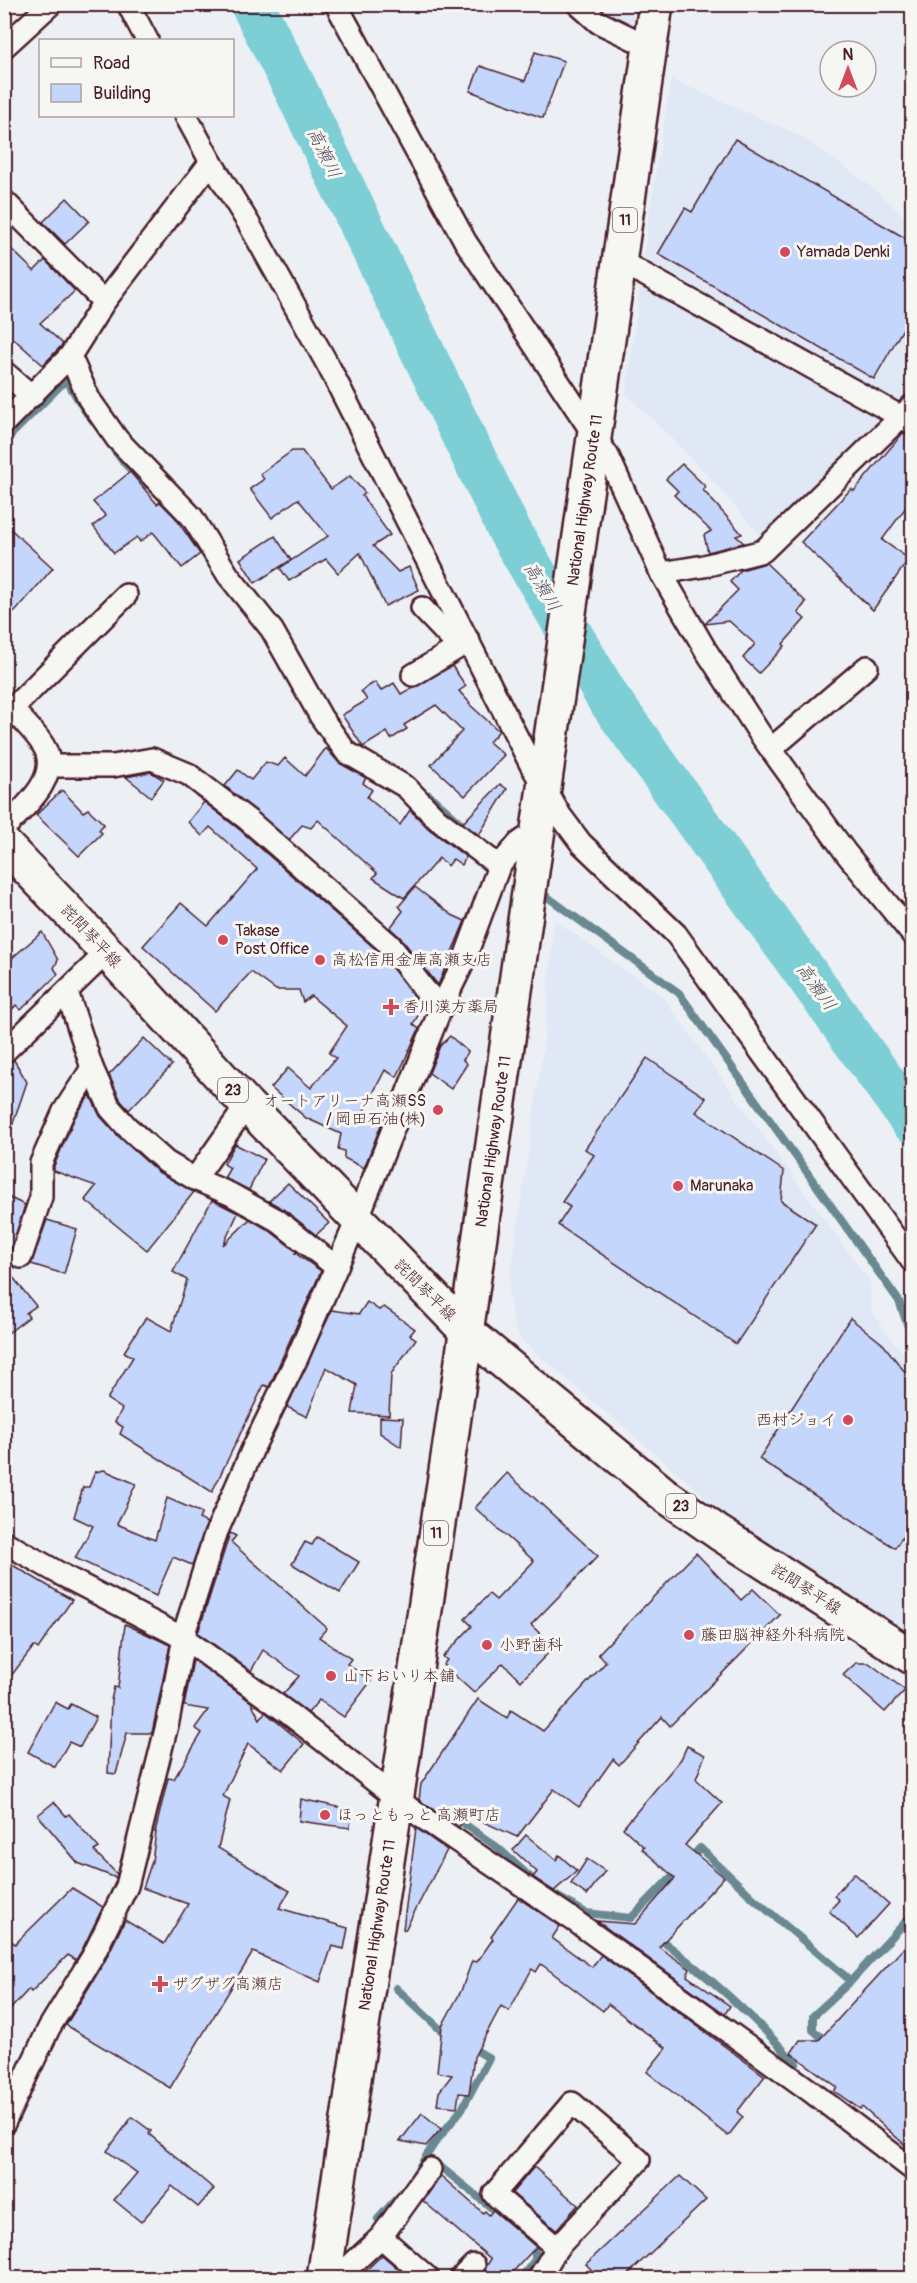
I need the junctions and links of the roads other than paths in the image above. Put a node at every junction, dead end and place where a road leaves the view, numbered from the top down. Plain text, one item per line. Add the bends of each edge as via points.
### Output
1 (51, 4) edge
2 (128, 4) edge
3 (336, 4) edge
4 (578, 4) edge
5 (656, 4) edge
6 (146, 39) edge
7 (4, 47) edge
8 (650, 47) junction
9 (187, 117) edge
10 (211, 162) junction
11 (4, 201) edge
12 (620, 261) junction
13 (104, 302) junction
14 (70, 356) junction
15 (4, 372) edge
16 (32, 396) junction
17 (909, 415) edge
18 (4, 423) edge
19 (593, 436) junction
20 (661, 573) junction
21 (126, 595) dead end
22 (422, 608) dead end
23 (464, 644) junction
24 (867, 667) dead end
25 (413, 675) dead end
26 (8, 705) edge
27 (771, 749) junction
28 (49, 766) junction
29 (544, 787) junction
30 (4, 828) edge
31 (539, 829) junction
32 (4, 844) edge
33 (499, 866) junction
34 (912, 934) edge
35 (107, 952) junction
36 (67, 992) junction
37 (441, 1008) junction
38 (4, 1052) edge
39 (92, 1068) junction
40 (247, 1105) junction
41 (195, 1179) junction
42 (357, 1220) junction
43 (21, 1257) dead end
44 (912, 1261) edge
45 (336, 1267) junction
46 (466, 1331) junction
47 (4, 1542) edge
48 (185, 1639) junction
49 (912, 1657) edge
50 (396, 1796) junction
51 (4, 2122) edge
52 (430, 2169) dead end
53 (912, 2169) edge
54 (381, 2237) junction
55 (557, 2248) junction
56 (324, 2278) edge
57 (337, 2278) edge
58 (428, 2278) edge
59 (539, 2278) edge

1 - 7 street
2 - 6 street
3 - 19 street via 465,241
4 - 8 street via 598,22
5 - 8 main road, National Highway Route 11 / 11
8 - 12 main road, National Highway Route 11 / 11
9 - 10 street
10 - 13 street
10 - 23 street via 329,367
11 - 13 street
12 - 17 street
12 - 19 main road, National Highway Route 11 / 11
13 - 14 street
14 - 16 street
14 - 33 street via 89,399 117,439 192,518 228,575 272,630 321,717 346,752 406,787 437,819
15 - 16 street
16 - 18 street
17 - 20 street via 763,551
19 - 20 street via 608,456
19 - 29 main road, National Highway Route 11 / 11
20 - 27 street
21 - 26 street
22 - 23 street
23 - 25 street
23 - 29 street
24 - 27 street
26 - 28 street via 44,746
27 - 34 street via 846,854
28 - 30 street via 43,786
28 - 37 street via 113,766 152,759 188,774 248,820 390,945
29 - 31 main road, National Highway Route 11 / 11
29 - 44 street via 581,843 676,934
31 - 33 street via 519,843
31 - 46 main road, National Highway Route 11 / 11
32 - 35 main road, 詫間琴平線 / 23
33 - 37 street via 463,963
35 - 36 street
35 - 40 main road, 詫間琴平線 / 23
36 - 38 street
36 - 39 street
37 - 42 street
39 - 41 street via 110,1108 127,1127 166,1162
39 - 43 street via 64,1111 41,1163 41,1197
40 - 41 street
40 - 42 main road, 詫間琴平線 / 23
41 - 45 street via 276,1220
42 - 45 street
42 - 46 main road, 詫間琴平線 / 23
45 - 48 street via 214,1538
46 - 49 main road, 詫間琴平線 / 23 via 666,1496
46 - 50 main road, National Highway Route 11 / 11
47 - 48 street
48 - 50 street
48 - 51 street via 128,1886 93,1956 49,2028
50 - 53 street via 594,1934
50 - 56 main road, National Highway Route 11 / 11
52 - 54 street
54 - 57 street
54 - 58 street
55 - 55 street via 639,2160 572,2103 494,2194
55 - 59 street

